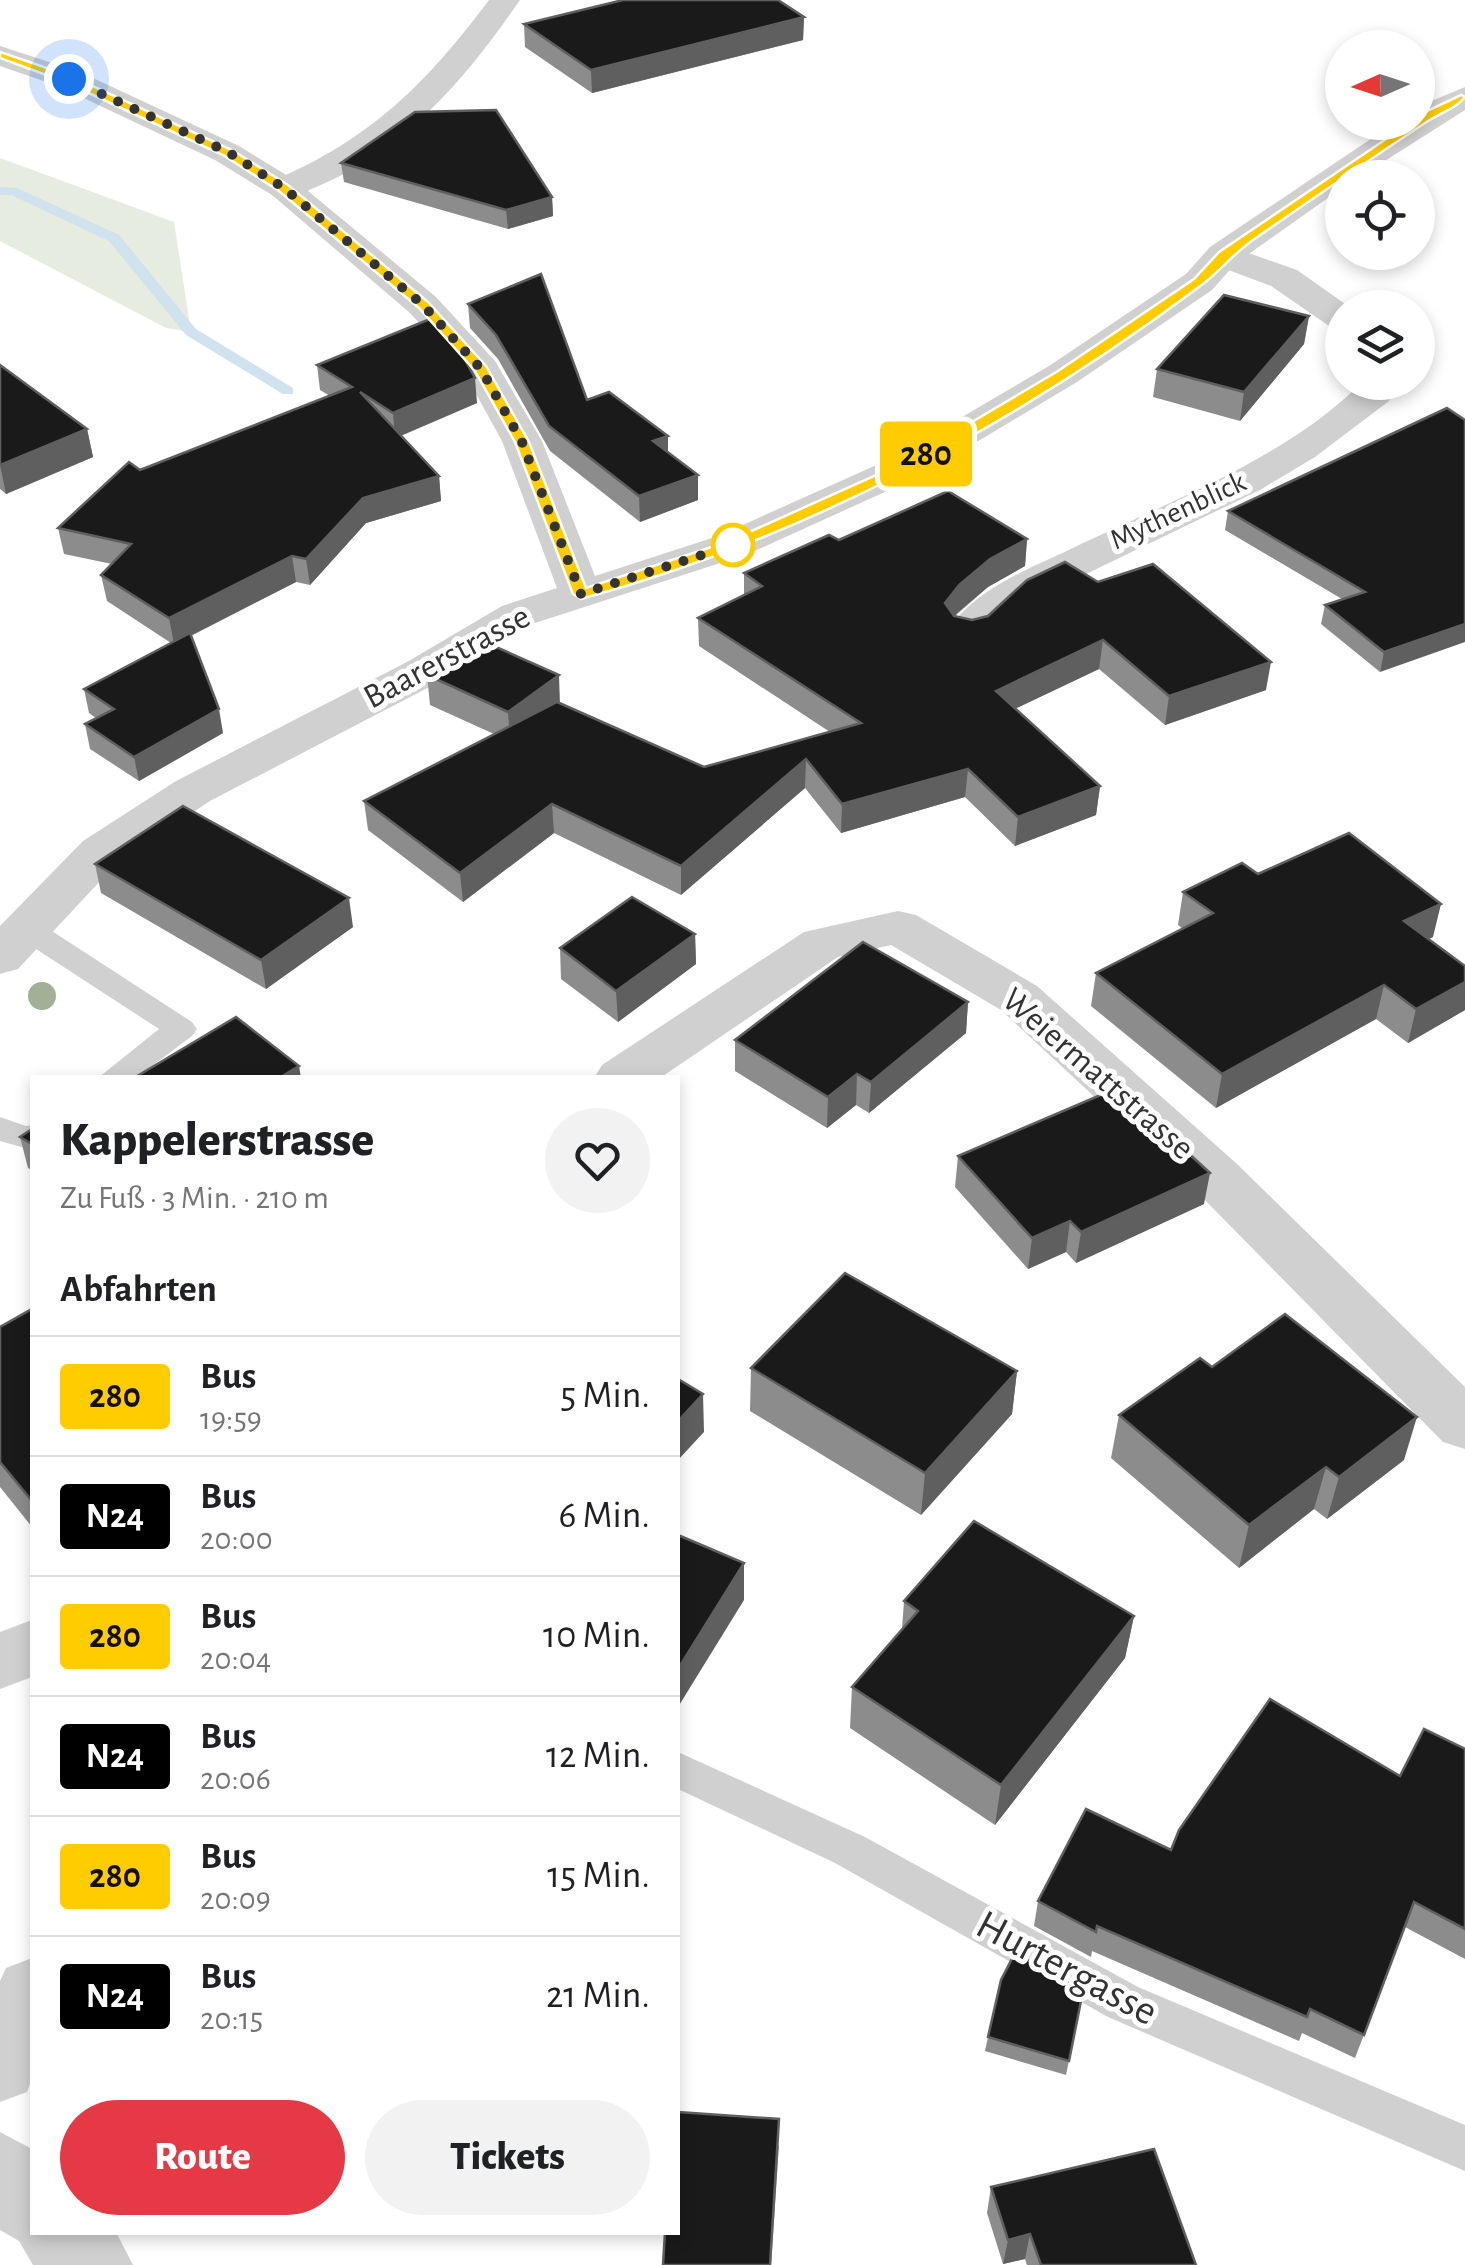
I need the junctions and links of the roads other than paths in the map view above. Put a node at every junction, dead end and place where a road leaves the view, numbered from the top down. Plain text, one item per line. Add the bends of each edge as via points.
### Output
1 (505, 0) edge
2 (0, 56) edge
3 (1465, 98) edge
4 (284, 188) junction
5 (1223, 254) junction
6 (1325, 306) edge
7 (1366, 400) edge
8 (581, 594) junction
9 (969, 630) edge
10 (14, 943) edge
11 (118, 1075) edge
12 (626, 1075) edge
13 (0, 1128) edge
14 (30, 1137) edge
15 (1465, 1426) edge
16 (30, 1649) edge
17 (0, 1660) edge
18 (680, 1771) edge
19 (30, 1997) edge
20 (0, 2066) edge
21 (1465, 2148) edge
22 (0, 2171) edge
23 (30, 2206) edge
24 (59, 2235) edge
25 (94, 2265) edge

1 - 4 street via 397,126 360,154
2 - 4 street via 69,79 228,152
3 - 5 street, Baarerstrasse via 1434,112
4 - 8 street via 423,305 481,369 522,442
5 - 6 street via 1284,278
5 - 8 street, Baarerstrasse via 1199,282 1063,374 906,467 733,545
7 - 9 street, Mythenblick via 1246,480 1007,596
8 - 10 street, Baarerstrasse via 517,615 423,672 193,791 100,852
10 - 11 lane via 181,1029
12 - 15 street, Weiermattstrasse via 822,944 898,927 1019,998 1216,1177
13 - 14 lane
16 - 17 street
18 - 21 lane, Hurtergasse via 850,1850 1123,2002
19 - 20 street
22 - 23 street
24 - 25 street

